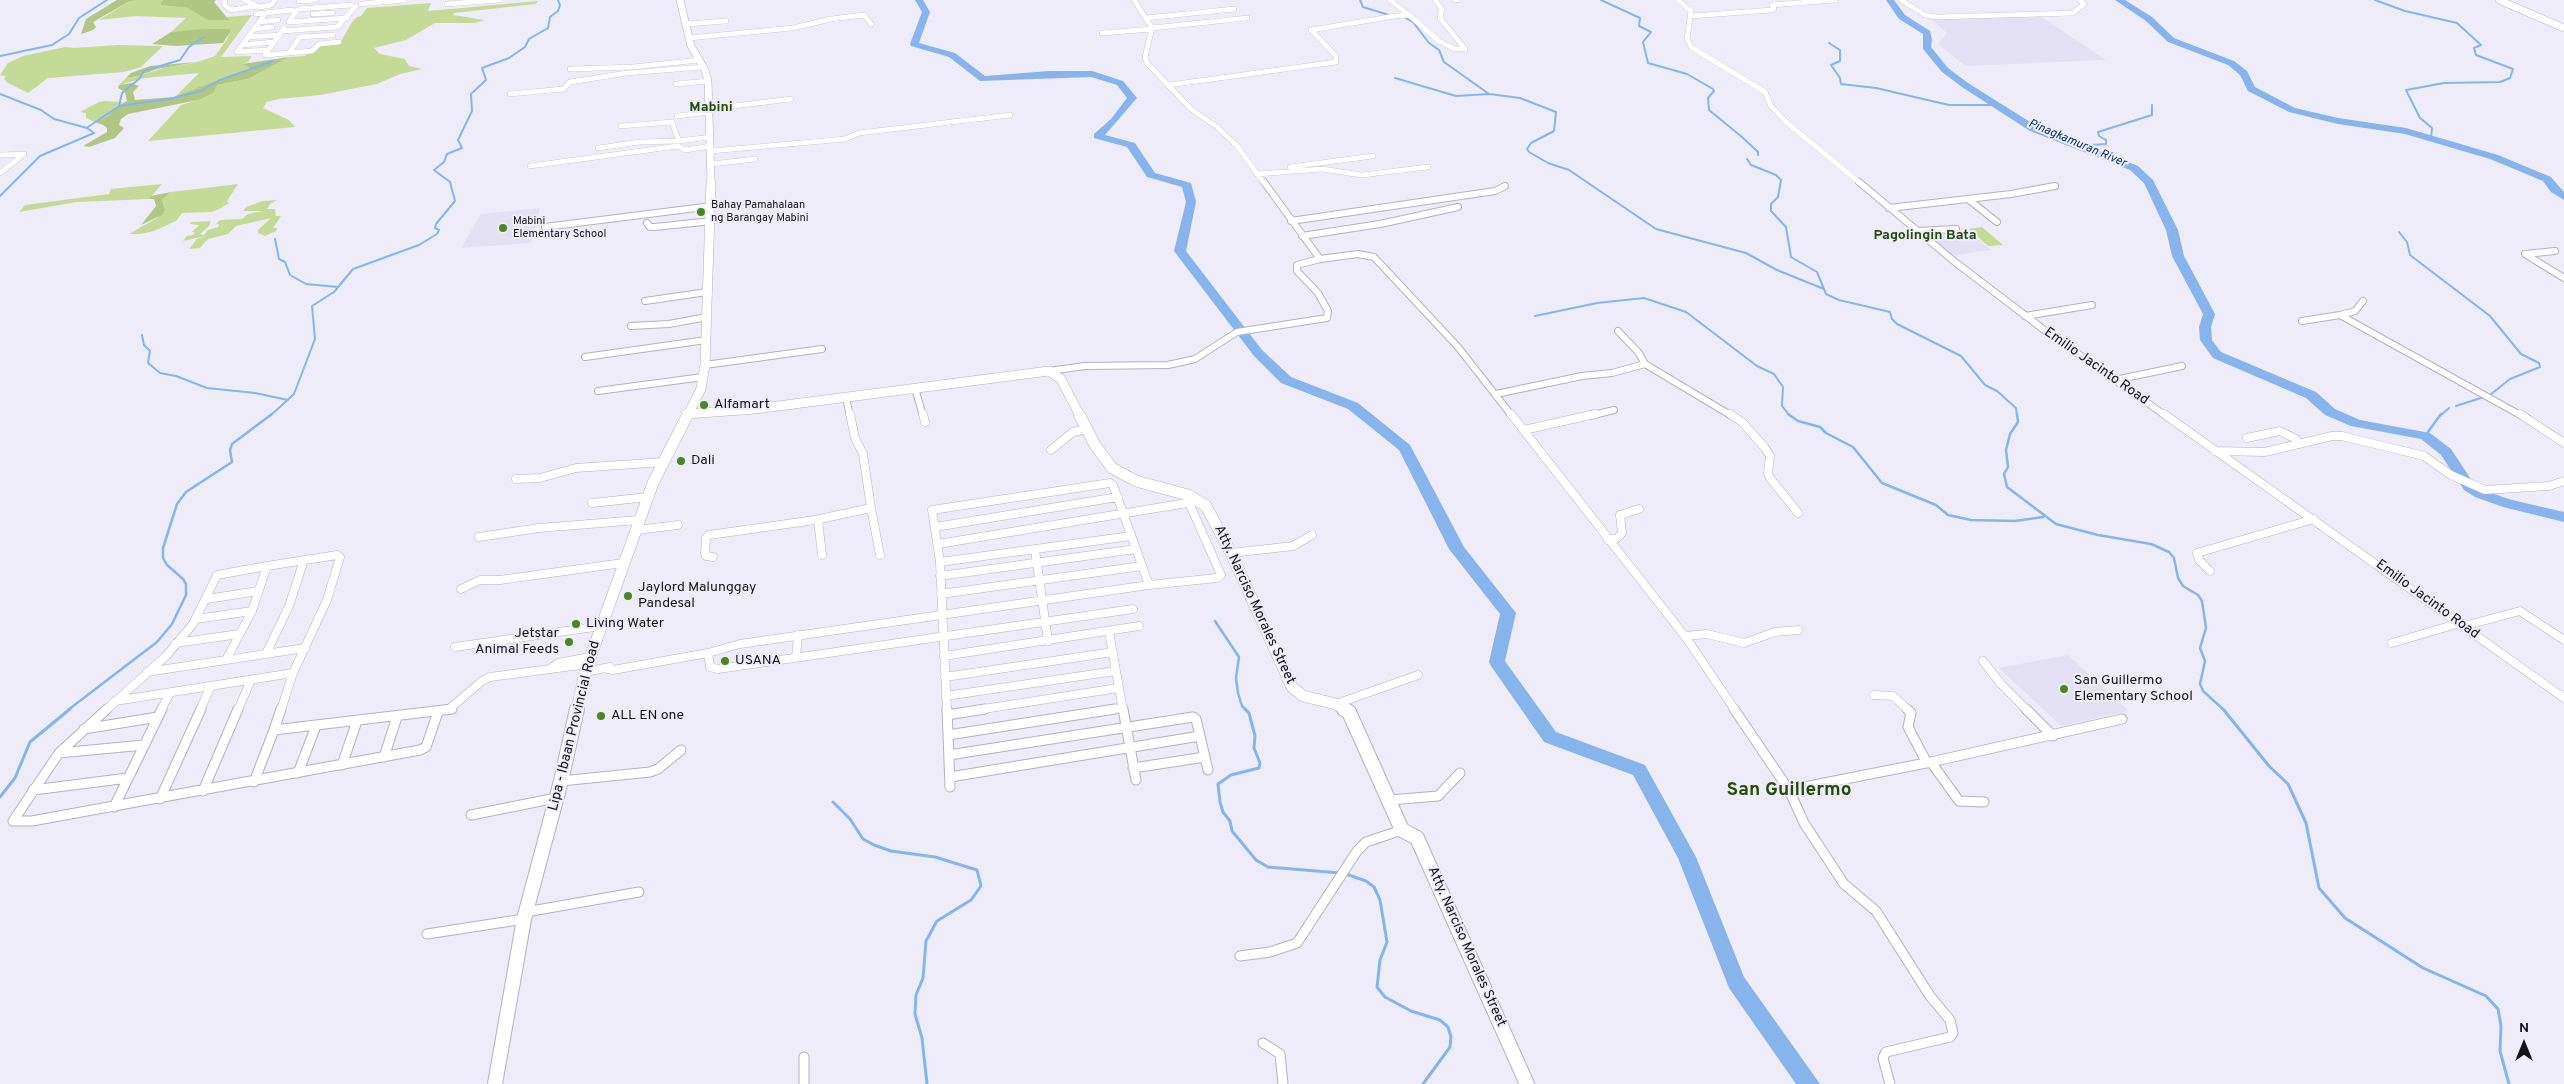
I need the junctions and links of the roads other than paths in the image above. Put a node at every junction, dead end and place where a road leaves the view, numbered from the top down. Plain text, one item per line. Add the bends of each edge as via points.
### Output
1 (225, 0) edge
2 (244, 0) edge
3 (275, 0) edge
4 (316, 0) edge
5 (405, 0) edge
6 (500, 0) edge
7 (680, 0) edge
8 (1134, 0) edge
9 (1390, 0) edge
10 (1435, 0) edge
11 (1678, 0) edge
12 (1835, 0) edge
13 (1901, 0) edge
14 (2080, 0) edge
15 (2499, 0) edge
16 (300, 1) edge
17 (382, 1) edge
18 (473, 2) edge
19 (357, 3) edge
20 (447, 4) dead end
21 (257, 6) junction
22 (296, 9) junction
23 (1234, 9) dead end
24 (256, 14) dead end
25 (265, 14) junction
26 (1691, 14) junction
27 (1408, 15) junction
28 (347, 18) junction
29 (1146, 18) junction
30 (1247, 18) dead end
31 (278, 20) dead end
32 (313, 20) junction
33 (324, 20) junction
34 (726, 21) dead end
35 (259, 22) junction
36 (687, 24) junction
37 (871, 24) dead end
38 (272, 27) dead end
39 (337, 27) junction
40 (284, 28) junction
41 (1152, 28) junction
42 (2564, 28) edge
43 (254, 30) junction
44 (1102, 33) dead end
45 (333, 35) junction
46 (248, 37) junction
47 (300, 37) junction
48 (290, 38) dead end
49 (689, 38) junction
50 (274, 42) junction
51 (328, 42) junction
52 (339, 42) dead end
53 (242, 45) junction
54 (268, 50) junction
55 (290, 52) junction
56 (701, 63) junction
57 (570, 69) dead end
58 (708, 81) junction
59 (676, 84) dead end
60 (1169, 85) junction
61 (510, 94) dead end
62 (791, 99) dead end
63 (709, 110) junction
64 (1010, 115) dead end
65 (677, 116) dead end
66 (621, 126) dead end
67 (679, 141) junction
68 (711, 145) junction
69 (598, 148) dead end
70 (0, 155) edge
71 (1373, 156) dead end
72 (755, 158) dead end
73 (0, 164) edge
74 (12, 164) junction
75 (712, 164) junction
76 (530, 166) dead end
77 (1428, 167) dead end
78 (0, 173) edge
79 (1256, 173) junction
80 (1505, 186) dead end
81 (2055, 186) dead end
82 (1968, 199) junction
83 (712, 206) junction
84 (1458, 208) dead end
85 (1889, 208) junction
86 (1291, 221) junction
87 (712, 222) junction
88 (1997, 222) dead end
89 (647, 223) dead end
90 (545, 227) dead end
91 (1956, 228) dead end
92 (1918, 231) junction
93 (1302, 236) junction
94 (2554, 251) dead end
95 (1320, 259) junction
96 (2564, 278) edge
97 (707, 292) junction
98 (645, 301) dead end
99 (2363, 301) dead end
100 (2092, 304) dead end
101 (2340, 315) junction
102 (2025, 316) junction
103 (707, 317) junction
104 (2302, 321) dead end
105 (631, 326) dead end
106 (1618, 331) dead end
107 (706, 340) junction
108 (822, 349) dead end
109 (585, 357) dead end
110 (1645, 364) junction
111 (705, 365) junction
112 (2182, 366) dead end
113 (1049, 371) junction
114 (703, 377) junction
115 (2115, 380) junction
116 (915, 388) junction
117 (598, 391) dead end
118 (1496, 394) junction
119 (846, 398) junction
120 (1614, 410) dead end
121 (686, 414) junction
122 (925, 422) dead end
123 (1087, 428) junction
124 (1524, 430) junction
125 (2247, 438) dead end
126 (2300, 442) junction
127 (2564, 443) edge
128 (1051, 450) dead end
129 (2214, 451) junction
130 (664, 462) junction
131 (516, 479) dead end
132 (2564, 481) edge
133 (648, 497) junction
134 (1118, 497) junction
135 (592, 503) dead end
136 (871, 508) junction
137 (1639, 509) dead end
138 (1123, 512) junction
139 (1798, 513) dead end
140 (2314, 519) junction
141 (818, 520) junction
142 (638, 525) junction
143 (678, 525) dead end
144 (935, 527) junction
145 (1312, 534) dead end
146 (1131, 536) junction
147 (479, 537) dead end
148 (1608, 540) junction
149 (938, 544) junction
150 (1136, 549) junction
151 (1035, 550) junction
152 (1231, 552) junction
153 (822, 555) dead end
154 (880, 555) dead end
155 (713, 558) dead end
156 (304, 560) junction
157 (940, 562) junction
158 (623, 563) junction
159 (1037, 563) junction
160 (267, 566) junction
161 (1142, 566) junction
162 (2210, 571) dead end
163 (940, 576) junction
164 (1040, 581) junction
165 (1149, 585) junction
166 (461, 589) dead end
167 (258, 591) junction
168 (941, 594) junction
169 (208, 599) junction
170 (1042, 600) junction
171 (1133, 609) dead end
172 (252, 611) junction
173 (942, 614) junction
174 (196, 619) junction
175 (1045, 621) junction
176 (2462, 624) junction
177 (601, 626) junction
178 (1140, 626) dead end
179 (1798, 630) dead end
180 (1109, 632) junction
181 (240, 634) junction
182 (798, 636) junction
183 (943, 636) junction
184 (1685, 636) junction
185 (2564, 640) edge
186 (1048, 641) junction
187 (176, 643) junction
188 (2392, 643) dead end
189 (304, 648) junction
190 (455, 648) dead end
191 (1113, 652) junction
192 (708, 653) junction
193 (266, 654) junction
194 (944, 656) junction
195 (796, 657) junction
196 (226, 660) junction
197 (1983, 661) dead end
198 (585, 663) junction
199 (1116, 671) junction
200 (148, 672) junction
201 (293, 673) junction
202 (945, 676) junction
203 (1418, 676) dead end
204 (251, 680) junction
205 (211, 686) junction
206 (1118, 688) junction
207 (170, 692) junction
208 (946, 696) junction
209 (1874, 696) dead end
210 (2564, 698) edge
211 (115, 701) junction
212 (1336, 704) junction
213 (1122, 708) junction
214 (438, 712) junction
215 (397, 716) junction
216 (947, 716) junction
217 (158, 717) junction
218 (2122, 719) dead end
219 (357, 722) junction
220 (316, 726) junction
221 (84, 728) junction
222 (1125, 728) junction
223 (274, 730) junction
224 (948, 735) junction
225 (1200, 736) junction
226 (2053, 736) junction
227 (144, 745) junction
228 (1128, 748) junction
229 (681, 750) dead end
230 (59, 753) junction
231 (949, 755) junction
232 (384, 757) junction
233 (1205, 757) junction
234 (1929, 763) junction
235 (342, 765) junction
236 (1133, 768) junction
237 (1208, 770) dead end
238 (298, 773) junction
239 (1460, 773) dead end
240 (128, 778) junction
241 (1136, 780) dead end
242 (561, 781) junction
243 (254, 782) junction
244 (33, 790) junction
245 (1788, 790) junction
246 (203, 791) junction
247 (556, 798) junction
248 (160, 799) junction
249 (1390, 800) junction
250 (1984, 802) dead end
251 (114, 807) junction
252 (471, 815) dead end
253 (1402, 830) junction
254 (639, 892) dead end
255 (525, 916) junction
256 (427, 934) dead end
257 (1240, 956) dead end
258 (1263, 1043) dead end
259 (804, 1057) dead end
260 (495, 1084) edge
261 (804, 1084) edge
262 (1283, 1084) edge
263 (1527, 1084) edge
264 (1890, 1084) edge

1 - 21 street via 224,5 233,10
2 - 21 street
3 - 21 street via 271,5
4 - 16 street
5 - 17 street
6 - 18 street
7 - 36 main road, Lipa - Ibaan Provincial Road
8 - 29 street
9 - 27 street
10 - 27 street via 1442,9 1440,18 1465,49 1455,49 1439,41
11 - 26 street
12 - 26 street via 1772,5 1772,10
13 - 14 street via 1925,15 1937,17 2073,13 2084,4
15 - 42 main road
16 - 22 street
17 - 19 street
18 - 20 street
19 - 22 street
19 - 28 street
22 - 25 street
22 - 40 street
23 - 29 street
24 - 25 street
25 - 35 street
26 - 85 street, Emilio Jacinto Road via 1687,39 1690,46 1765,92 1771,106 1786,122
27 - 60 street via 1311,30 1336,56 1336,62
28 - 33 street
28 - 39 street
29 - 41 street
30 - 41 street
31 - 35 street
32 - 33 street
32 - 33 street via 315,14 331,13
32 - 40 street
34 - 36 street
35 - 43 street
36 - 49 main road, Lipa - Ibaan Provincial Road
37 - 49 street via 864,15 793,28
38 - 43 street
39 - 40 street
39 - 45 street
40 - 46 street
40 - 50 street
41 - 44 street
41 - 60 street via 1145,57
43 - 46 street
45 - 47 street
45 - 51 street
46 - 53 street
47 - 48 street
47 - 55 street
49 - 56 main road, Lipa - Ibaan Provincial Road
50 - 53 street
50 - 54 street
51 - 52 street
51 - 55 street via 318,44 313,50
53 - 54 street via 238,52
54 - 55 street via 265,55
56 - 57 street
56 - 58 main road, Lipa - Ibaan Provincial Road
56 - 61 street via 570,82 563,89
58 - 59 street
58 - 63 main road, Lipa - Ibaan Provincial Road
60 - 79 street via 1191,109 1237,146
62 - 63 street
63 - 65 street
63 - 68 main road, Lipa - Ibaan Provincial Road
64 - 68 street via 859,133 845,139
66 - 67 street via 672,122
67 - 68 street
67 - 69 street
68 - 75 main road, Lipa - Ibaan Provincial Road
68 - 76 street via 685,150 678,146
70 - 74 street via 26,153
71 - 79 street
72 - 75 street
73 - 74 street
74 - 78 street
75 - 83 main road, Lipa - Ibaan Provincial Road
77 - 79 street via 1362,174 1332,169
79 - 86 street
80 - 86 street via 1495,191
81 - 82 street
82 - 85 street
82 - 88 street
83 - 87 main road, Lipa - Ibaan Provincial Road
83 - 90 street
84 - 93 street
85 - 92 street, Emilio Jacinto Road
86 - 93 street
87 - 89 street via 655,227
87 - 97 main road, Lipa - Ibaan Provincial Road
91 - 92 street
92 - 102 street, Emilio Jacinto Road
93 - 95 street
94 - 96 street via 2525,254
95 - 113 street via 1296,268 1318,293 1329,316 1322,319 1237,332 1195,359 1186,361 1142,367 1085,366
95 - 118 street via 1358,254 1374,257 1451,338
97 - 98 street
97 - 103 main road, Lipa - Ibaan Provincial Road
99 - 101 street via 2355,311
100 - 102 street
101 - 104 street
101 - 127 street via 2443,374 2507,406
102 - 115 street, Emilio Jacinto Road
103 - 105 street
103 - 107 main road, Lipa - Ibaan Provincial Road
106 - 110 street
107 - 109 street
107 - 111 main road, Lipa - Ibaan Provincial Road
108 - 111 street
110 - 118 street
110 - 139 street via 1742,422 1766,448 1770,456 1770,478
111 - 114 main road, Lipa - Ibaan Provincial Road
112 - 115 street
113 - 116 main road
113 - 123 main road, Atty. Narciso Morales Street via 1061,379
114 - 117 street
114 - 121 main road, Lipa - Ibaan Provincial Road via 701,389
115 - 129 street, Emilio Jacinto Road
116 - 119 main road
116 - 122 street
118 - 124 street
119 - 121 main road via 755,410
119 - 136 street via 855,438 863,454
120 - 124 street
121 - 130 main road, Lipa - Ibaan Provincial Road
123 - 128 street via 1073,432
123 - 152 main road, Atty. Narciso Morales Street via 1106,462 1123,475 1202,502
124 - 148 street
125 - 126 street via 2280,431
126 - 129 street via 2265,452
126 - 132 street via 2332,436 2352,438 2424,456 2451,475 2485,490 2549,486
129 - 140 street, Emilio Jacinto Road
130 - 131 street via 576,468 540,478
130 - 133 main road, Lipa - Ibaan Provincial Road
133 - 135 street
133 - 142 main road, Lipa - Ibaan Provincial Road
134 - 138 street
134 - 144 street
134 - 144 street via 1113,484 1106,482 932,510
136 - 141 street
136 - 154 street
137 - 148 street via 1620,515 1622,533
138 - 146 street
138 - 149 street
138 - 165 street via 1189,504 1221,575
140 - 162 street via 2197,553 2196,556
140 - 176 street, Emilio Jacinto Road
141 - 153 street
141 - 155 street via 709,535 705,553
142 - 143 street
142 - 147 street via 539,528
142 - 158 main road, Lipa - Ibaan Provincial Road
144 - 149 street
145 - 152 street via 1293,546
146 - 150 street
146 - 151 street
148 - 184 street
149 - 157 street
150 - 159 street
150 - 161 street
151 - 157 street
151 - 159 street
152 - 212 main road, Atty. Narciso Morales Street via 1292,688 1303,696
156 - 160 street
156 - 189 street via 340,553 327,600
156 - 193 street via 289,606
157 - 163 street
158 - 166 street via 480,580
158 - 177 main road, Lipa - Ibaan Provincial Road
159 - 163 street
159 - 164 street
160 - 167 street
160 - 169 street via 218,574
161 - 164 street
161 - 165 street
163 - 168 street
164 - 168 street
164 - 170 street
165 - 170 street
167 - 169 street
167 - 172 street
168 - 173 street
169 - 174 street
170 - 173 street
170 - 175 street
171 - 175 street
172 - 174 street
172 - 181 street
173 - 182 street
173 - 183 street
174 - 187 street
175 - 183 street
175 - 186 street
176 - 185 street via 2520,611
176 - 188 street
176 - 210 street, Emilio Jacinto Road
177 - 190 street
177 - 198 main road, Lipa - Ibaan Provincial Road
178 - 180 street
179 - 184 street via 1775,632 1744,643 1708,634
180 - 186 street
180 - 191 street
181 - 187 street
181 - 196 street
182 - 192 street via 740,644
182 - 195 street
183 - 194 street
183 - 195 street
184 - 245 street
186 - 194 street
187 - 200 street
189 - 193 street
189 - 201 street
191 - 199 street
191 - 202 street
192 - 195 street via 712,669
192 - 198 street via 612,670
193 - 196 street
194 - 202 street
196 - 200 street
197 - 226 street via 2001,684
198 - 214 street via 486,678 453,709
198 - 242 main road, Lipa - Ibaan Provincial Road
199 - 206 street
199 - 208 street
200 - 211 street
201 - 204 street
201 - 223 street
202 - 208 street
203 - 212 street
204 - 205 street
204 - 246 street
205 - 207 street
205 - 248 street
206 - 213 street
206 - 216 street
207 - 211 street
207 - 217 street
208 - 216 street
209 - 234 street via 1893,696 1911,713 1908,728
211 - 221 street
212 - 249 main road, Atty. Narciso Morales Street via 1349,712 1357,726
213 - 222 street
213 - 224 street
214 - 215 street
214 - 232 street via 425,750
215 - 219 street
215 - 232 street
216 - 224 street
217 - 221 street
217 - 227 street
218 - 226 street
219 - 220 street
219 - 235 street
220 - 223 street
220 - 238 street
221 - 230 street
222 - 225 street via 1193,717
222 - 228 street
222 - 231 street
223 - 243 street
224 - 231 street
225 - 228 street
225 - 233 street
226 - 234 street
227 - 230 street
227 - 240 street
228 - 231 street via 950,782
228 - 236 street
229 - 242 street via 650,772
230 - 244 street
232 - 235 street
233 - 236 street
233 - 237 street
234 - 245 street
234 - 250 street via 1959,800
235 - 238 street
236 - 241 street
238 - 243 street
239 - 249 street via 1438,796
240 - 244 street
240 - 251 street
242 - 247 main road, Lipa - Ibaan Provincial Road
243 - 246 street
244 - 251 street via 13,820 32,821
245 - 264 street via 1804,823 1844,884 1881,918 1953,1026 1950,1037 1886,1052 1883,1058
246 - 248 street
247 - 252 street
247 - 255 main road, Lipa - Ibaan Provincial Road
248 - 251 street
249 - 253 main road, Atty. Narciso Morales Street
253 - 257 street via 1366,842 1357,851 1297,944
253 - 263 main road, Atty. Narciso Morales Street via 1417,838
254 - 255 street
255 - 256 street
255 - 260 main road, Lipa - Ibaan Provincial Road
258 - 262 street via 1280,1054
259 - 261 street

